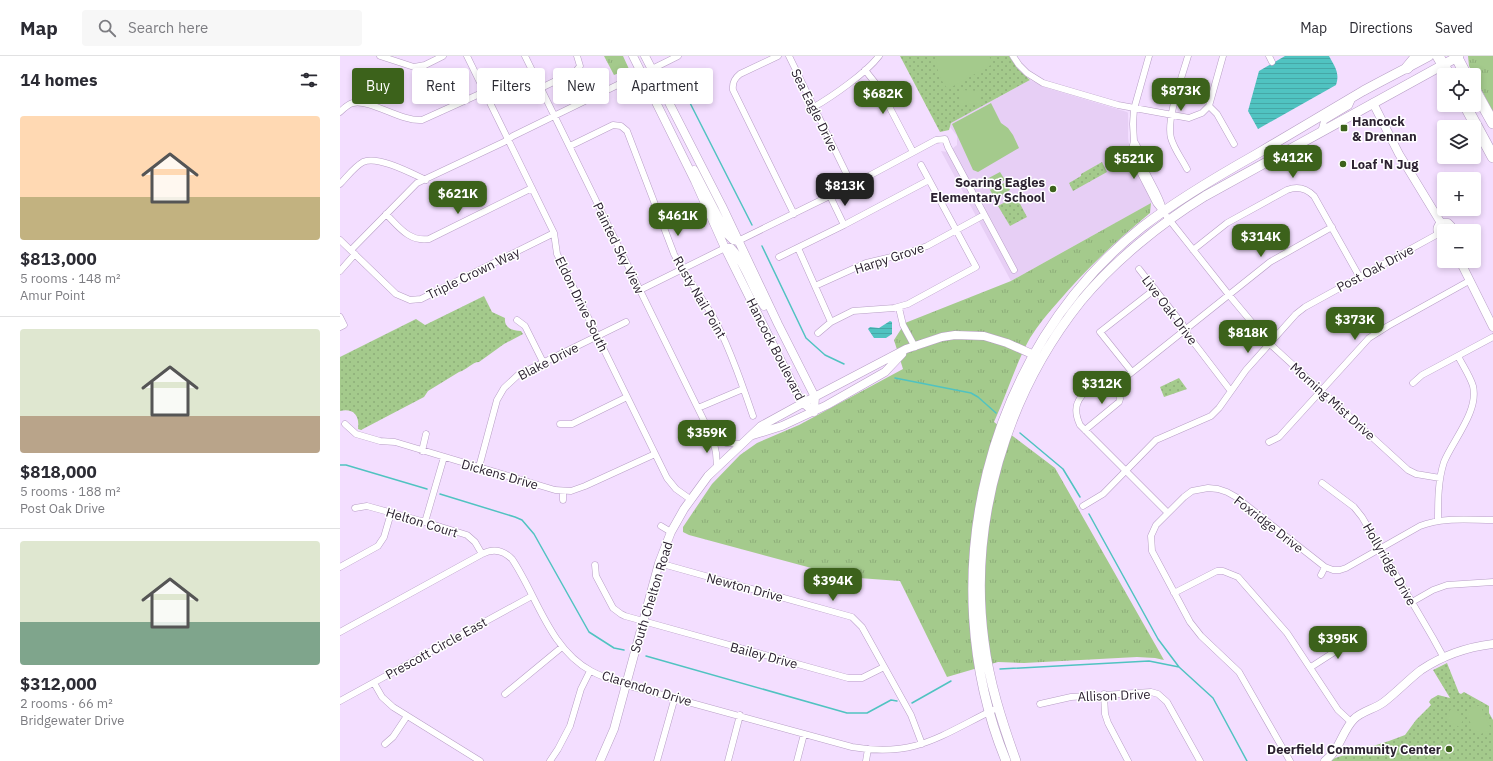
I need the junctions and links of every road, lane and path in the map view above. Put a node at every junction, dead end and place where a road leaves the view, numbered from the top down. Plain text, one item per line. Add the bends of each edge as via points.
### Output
1 (380, 56) edge
2 (443, 56) edge
3 (467, 56) edge
4 (526, 56) edge
5 (577, 56) edge
6 (633, 56) edge
7 (637, 56) edge
8 (645, 56) edge
9 (678, 56) edge
10 (778, 56) edge
11 (789, 56) edge
12 (879, 56) edge
13 (1014, 56) edge
14 (1149, 56) edge
15 (1188, 56) edge
16 (1223, 56) edge
17 (1416, 56) edge
18 (1428, 56) edge
19 (1457, 56) edge
20 (1441, 60) edge
21 (532, 68) edge
22 (639, 68) edge
23 (650, 68) edge
24 (651, 68) edge
25 (654, 68) edge
26 (1407, 68) junction
27 (1463, 68) edge
28 (865, 70) junction
29 (477, 77) edge
30 (617, 85) edge
31 (545, 86) edge
32 (477, 95) edge
33 (545, 96) edge
34 (1353, 97) junction
35 (1481, 102) edge
36 (1373, 103) junction
37 (490, 104) edge
38 (657, 104) edge
39 (662, 104) edge
40 (670, 104) edge
41 (1209, 106) junction
42 (814, 107) junction
43 (1134, 109) junction
44 (340, 112) edge
45 (1469, 112) edge
46 (555, 116) junction
47 (1171, 116) junction
48 (1493, 123) edge
49 (1321, 132) junction
50 (508, 139) junction
51 (676, 142) junction
52 (689, 142) junction
53 (1234, 144) dead end
54 (570, 146) junction
55 (913, 152) junction
56 (1493, 157) edge
57 (921, 165) dead end
58 (1187, 169) dead end
59 (426, 180) junction
60 (929, 180) junction
61 (340, 184) edge
62 (852, 185) junction
63 (532, 188) junction
64 (830, 196) junction
65 (386, 214) junction
66 (794, 214) junction
67 (984, 215) junction
68 (1166, 216) junction
69 (1441, 223) joint
70 (1449, 224) edge
71 (844, 226) junction
72 (1332, 227) junction
73 (956, 230) junction
74 (554, 233) junction
75 (1437, 238) edge
76 (340, 240) edge
77 (738, 241) junction
78 (725, 248) junction
79 (798, 248) junction
80 (1193, 250) junction
81 (353, 252) junction
82 (779, 257) dead end
83 (1464, 268) edge
84 (682, 269) junction
85 (1139, 269) dead end
86 (1014, 270) dead end
87 (340, 271) edge
88 (1359, 276) junction
89 (1470, 281) junction
90 (815, 286) junction
91 (1154, 289) junction
92 (640, 290) junction
93 (1229, 295) junction
94 (899, 308) junction
95 (340, 318) edge
96 (517, 320) dead end
97 (626, 322) dead end
98 (831, 322) junction
99 (778, 324) junction
100 (340, 327) edge
101 (1493, 327) edge
102 (1185, 330) junction
103 (818, 333) dead end
104 (597, 336) junction
105 (1493, 337) edge
106 (1270, 344) junction
107 (911, 348) junction
108 (1458, 356) junction
109 (1037, 357) junction
110 (543, 362) junction
111 (1132, 372) junction
112 (1118, 379) junction
113 (1413, 383) dead end
114 (743, 389) junction
115 (1230, 390) junction
116 (1322, 391) junction
117 (627, 397) junction
118 (815, 397) junction
119 (490, 398) dead end
120 (497, 400) junction
121 (803, 403) junction
122 (698, 408) junction
123 (814, 412) junction
124 (754, 416) dead end
125 (345, 424) dead end
126 (560, 424) dead end
127 (1085, 430) junction
128 (426, 434) dead end
129 (752, 435) junction
130 (713, 439) junction
131 (1269, 442) dead end
132 (742, 444) junction
133 (422, 451) junction
134 (655, 454) junction
135 (444, 457) junction
136 (479, 467) junction
137 (717, 467) junction
138 (1126, 471) junction
139 (1440, 478) junction
140 (1322, 483) dead end
141 (563, 491) junction
142 (563, 500) dead end
143 (690, 500) junction
144 (1083, 506) dead end
145 (355, 508) dead end
146 (1167, 512) junction
147 (391, 513) junction
148 (1438, 520) junction
149 (1493, 520) edge
150 (425, 522) junction
151 (661, 526) dead end
152 (671, 532) junction
153 (1381, 548) junction
154 (482, 554) junction
155 (659, 563) junction
156 (595, 566) dead end
157 (340, 567) edge
158 (1325, 567) junction
159 (1321, 575) dead end
160 (1493, 582) edge
161 (1174, 593) junction
162 (532, 596) junction
163 (1412, 602) junction
164 (643, 622) junction
165 (340, 632) edge
166 (1356, 638) dead end
167 (1493, 644) edge
168 (562, 647) junction
169 (1444, 658) junction
170 (884, 667) junction
171 (1311, 668) junction
172 (590, 671) junction
173 (374, 683) junction
174 (626, 685) junction
175 (504, 694) dead end
176 (1104, 694) junction
177 (674, 698) junction
178 (340, 701) edge
179 (1040, 704) dead end
180 (998, 707) junction
181 (989, 712) junction
182 (740, 715) junction
183 (407, 716) junction
184 (1351, 722) junction
185 (804, 734) junction
186 (385, 744) dead end
187 (922, 744) junction
188 (868, 750) junction
189 (480, 761) edge
190 (550, 761) edge
191 (600, 761) edge
192 (657, 761) edge
193 (728, 761) edge
194 (797, 761) edge
195 (866, 761) edge
196 (1006, 761) edge
197 (1016, 761) edge
198 (1128, 761) edge
199 (1200, 761) edge
200 (1290, 761) edge
201 (1325, 761) edge

1 - 2 street via 414,67 425,65
3 - 29 street, Eldon Drive South
4 - 21 street, Painted Sky View
5 - 31 street via 580,66 576,71
6 - 22 main road, Hancock Boulevard
7 - 23 main road via 642,65
8 - 24 main road, Hancock Boulevard
9 - 25 street
10 - 66 street via 731,80 733,90
11 - 42 street, Sea Eagle Drive
12 - 28 street
13 - 43 street via 1023,69 1044,83
14 - 43 street
15 - 47 street
16 - 41 street
17 - 26 highway
18 - 26 main road
19 - 20 main road
19 - 27 highway
20 - 36 main road
26 - 34 main road
28 - 42 street
28 - 55 street via 880,89
30 - 46 street
32 - 44 street via 422,120 363,103 352,103
33 - 46 street, Painted Sky View
34 - 49 street via 1349,106 1324,121
34 - 68 main road via 1203,185
35 - 48 highway
36 - 49 main road
36 - 69 main road via 1399,154
37 - 50 street, Eldon Drive South
38 - 51 main road, Hancock Boulevard
39 - 52 main road via 679,137
40 - 52 main road, Hancock Boulevard
41 - 47 street via 1193,117
41 - 53 street via 1217,114
42 - 62 street, Sea Eagle Drive
43 - 47 street
43 - 68 street, Morning Mist Drive via 1134,141
45 - 56 highway
46 - 50 street
46 - 54 street, Painted Sky View
47 - 58 street via 1171,138
49 - 68 main road
50 - 59 street
50 - 63 street, Eldon Drive South
51 - 77 main road via 700,179 727,234
51 - 78 main road, Hancock Boulevard
52 - 77 main road, Hancock Boulevard
54 - 84 street, Rusty Nail Point via 617,124 624,127
54 - 92 street, Painted Sky View
55 - 62 street
55 - 67 street via 936,140 945,139
57 - 60 street
59 - 61 street via 372,160 363,162
59 - 65 street via 417,183
60 - 71 street
60 - 73 street
62 - 64 street
63 - 65 street via 429,239 413,238
63 - 74 street, Eldon Drive South
64 - 66 street
64 - 71 street
65 - 81 street
66 - 77 street
67 - 73 street, Harpy Grove
67 - 86 street
68 - 80 street, Morning Mist Drive
68 - 109 main road via 1130,238 1088,278 1049,328
69 - 70 main road
71 - 79 street
72 - 80 street via 1314,196 1303,185 1287,190 1235,218
72 - 88 street
72 - 93 street via 1270,262
73 - 90 street, Harpy Grove via 927,246 866,263
73 - 94 street via 976,267
74 - 81 street, Triple Crown Way via 415,300 405,299 396,294
74 - 104 street, Eldon Drive South via 557,254
75 - 88 street, Post Oak Drive
76 - 81 street, Triple Crown Way
77 - 99 main road, Hancock Boulevard
78 - 84 street
78 - 99 main road via 731,248 737,255 761,302
78 - 121 main road, Hancock Boulevard
79 - 82 street
79 - 90 street
80 - 93 street, Morning Mist Drive
81 - 87 street
83 - 89 main road
84 - 92 street
84 - 114 street, Rusty Nail Point via 717,324
85 - 91 street, Live Oak Drive
88 - 106 street, Post Oak Drive via 1305,307
89 - 101 main road
89 - 116 street via 1369,338
90 - 98 street
91 - 102 street, Live Oak Drive
91 - 111 street via 1100,332
92 - 122 street, Painted Sky View
93 - 102 street
93 - 106 street, Morning Mist Drive
94 - 98 street via 853,311
94 - 107 street
95 - 100 street via 344,325
96 - 110 street via 525,326
97 - 104 street, Blake Drive
98 - 103 street
99 - 118 main road, Hancock Boulevard
102 - 111 street
102 - 115 street, Live Oak Drive
104 - 110 street, Blake Drive
104 - 117 street, Eldon Drive South
105 - 108 street
106 - 115 street, Post Oak Drive
106 - 116 street, Morning Mist Drive
107 - 109 main road, South Chelton Road via 942,337 973,335 1007,342
107 - 118 main road, South Chelton Road
107 - 123 main road, South Chelton Road via 885,372
108 - 113 street via 1422,375
108 - 139 street via 1473,386 1474,400 1444,462
109 - 180 main road via 1001,451 984,531 981,579 984,641
109 - 181 main road via 1014,392 998,436 987,474 976,530 973,606 978,661
110 - 120 street, Blake Drive via 518,375 504,388
111 - 112 street
112 - 127 street via 1119,402
112 - 127 street via 1100,381 1078,400 1077,419
114 - 122 street
114 - 124 street, Rusty Nail Point
115 - 138 street, Post Oak Drive via 1211,416 1156,440
116 - 131 street via 1279,437
116 - 139 street, Morning Mist Drive via 1412,473
117 - 126 street via 572,424
117 - 134 street, Eldon Drive South
118 - 121 main road, South Chelton Road
118 - 123 main road, Hancock Boulevard
119 - 120 street
120 - 136 street, Blake Drive
121 - 123 main road, Hancock Boulevard
121 - 129 main road, South Chelton Road via 761,426
122 - 130 street, Painted Sky View
123 - 129 main road, South Chelton Road
125 - 133 street, Dickens Drive via 356,434
127 - 138 street
128 - 133 street
129 - 132 main road, South Chelton Road
130 - 132 street
130 - 137 street, Painted Sky View
132 - 137 main road, South Chelton Road
133 - 135 street, Dickens Drive
134 - 141 street, Dickens Drive via 585,486
134 - 143 street, Eldon Drive South via 671,484
135 - 136 street, Dickens Drive
135 - 150 street
136 - 141 street, Dickens Drive
137 - 143 main road, South Chelton Road
138 - 144 street, Post Oak Drive via 1103,494
138 - 146 street
139 - 148 street
140 - 153 street, Hollyridge Drive via 1359,512
141 - 142 street
143 - 152 main road, South Chelton Road
145 - 147 street, Helton Court via 367,506
146 - 158 street, Foxridge Drive via 1192,491 1208,488 1227,492
146 - 161 street, Foxridge Drive via 1153,530 1150,541 1154,558
147 - 150 street, Helton Court
147 - 157 street via 384,537 378,546
148 - 149 street
148 - 153 street via 1420,526
150 - 154 street, Helton Court via 467,535
151 - 152 street
152 - 155 main road, South Chelton Road
153 - 158 street via 1346,568 1340,570
153 - 163 street, Hollyridge Drive
154 - 162 street, Clarendon Drive via 494,550 506,554 516,566
154 - 165 street, Clarendon Drive
155 - 164 main road, South Chelton Road
155 - 170 street, Newton Drive via 852,617 862,627
156 - 164 street, Bailey Drive via 596,576 613,608 620,614
158 - 159 street
160 - 163 street via 1447,585
161 - 171 street via 1216,569 1238,577 1287,633
161 - 200 street, Foxridge Drive via 1195,629 1244,680
162 - 168 street, Clarendon Drive
162 - 173 street, Prescott Circle East
163 - 169 street, Hollyridge Drive
164 - 170 street, Bailey Drive via 848,678 862,678
164 - 174 main road, South Chelton Road
166 - 171 street
167 - 169 main road
168 - 172 street, Clarendon Drive
168 - 175 street
169 - 184 main road via 1422,670 1384,703
170 - 187 street, Newton Drive via 911,715
171 - 184 street via 1338,710
172 - 174 street, Clarendon Drive
172 - 190 street via 581,689 570,726
173 - 178 street, Prescott Circle East
173 - 183 street via 387,702
174 - 177 street, Clarendon Drive
174 - 191 main road, South Chelton Road via 614,729
176 - 179 street, Allison Drive via 1071,697
176 - 198 street via 1108,723
176 - 199 street, Allison Drive via 1151,692 1163,697
177 - 182 street, Clarendon Drive
177 - 192 street
180 - 181 street, Clarendon Drive
180 - 197 main road
181 - 187 street, Clarendon Drive
181 - 196 main road
182 - 185 street, Clarendon Drive
182 - 193 street
183 - 186 street via 393,738
183 - 189 street
184 - 201 main road via 1336,749
185 - 188 street, Clarendon Drive
185 - 194 street
187 - 188 street, Clarendon Drive via 897,750
188 - 195 street

